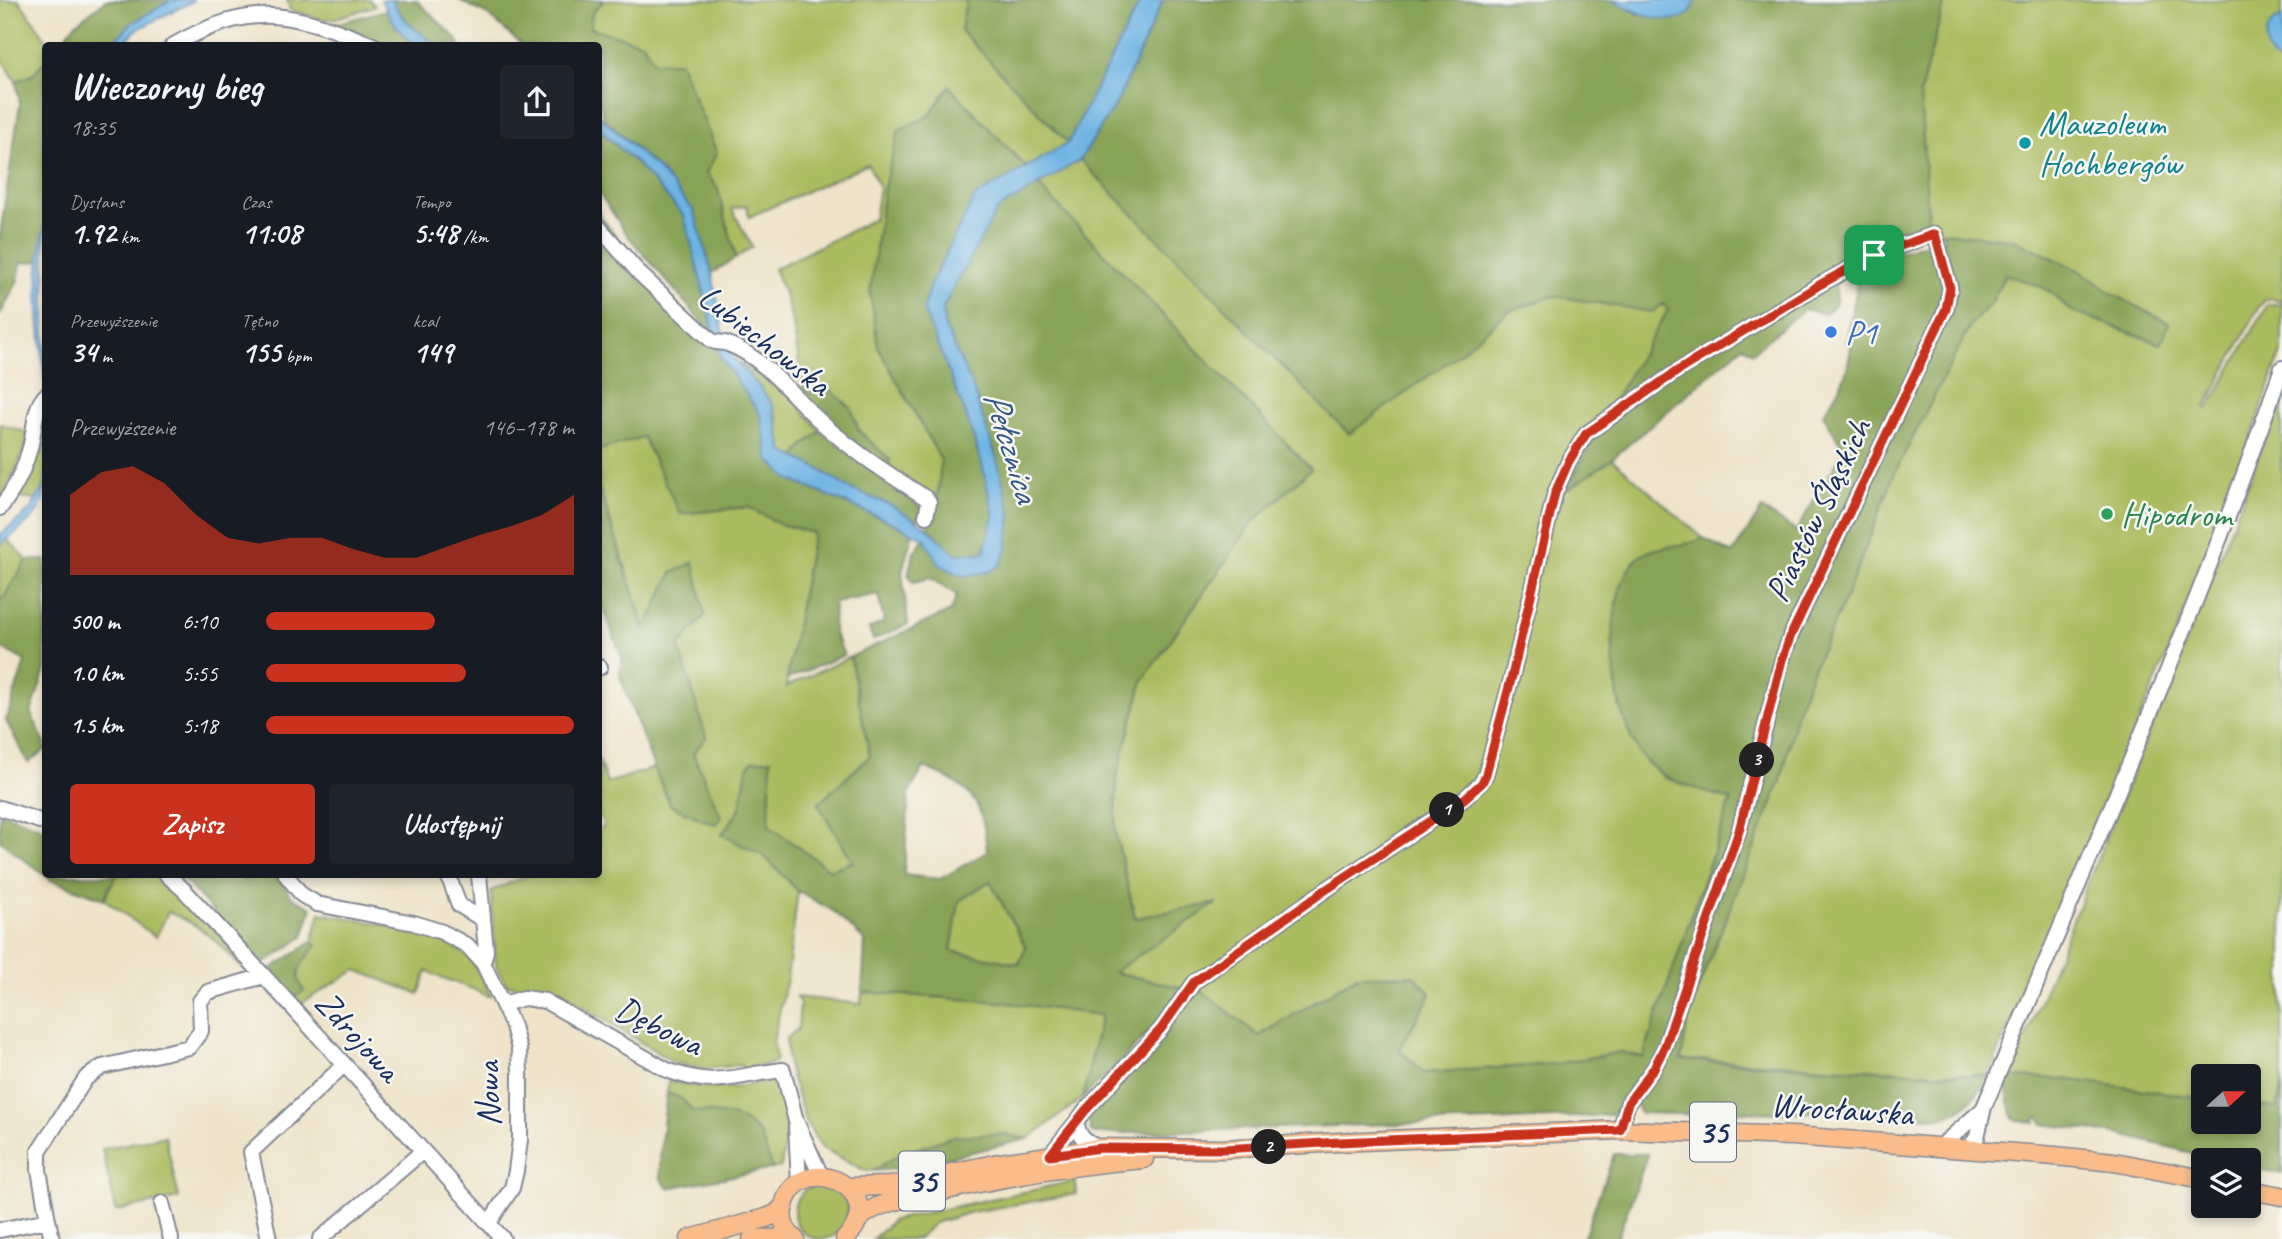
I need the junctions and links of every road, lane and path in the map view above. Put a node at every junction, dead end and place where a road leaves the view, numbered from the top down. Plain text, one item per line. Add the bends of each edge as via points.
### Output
1 (178, 42) edge
2 (365, 42) edge
3 (602, 231) edge
4 (2282, 368) edge
5 (42, 402) edge
6 (0, 508) edge
7 (926, 516) dead end
8 (0, 808) edge
9 (42, 822) edge
10 (170, 878) edge
11 (288, 878) edge
12 (449, 878) edge
13 (479, 878) edge
14 (482, 919) junction
15 (483, 963) junction
16 (264, 976) junction
17 (504, 1004) junction
18 (344, 1065) junction
19 (1983, 1109) junction
20 (796, 1121) junction
21 (1077, 1121) junction
22 (1620, 1130) junction
23 (1940, 1147) junction
24 (1101, 1148) junction
25 (1054, 1149) junction
26 (1223, 1149) junction
27 (1969, 1149) junction
28 (423, 1150) junction
29 (821, 1176) junction
30 (2191, 1177) edge
31 (999, 1178) junction
32 (799, 1184) junction
33 (848, 1187) junction
34 (2261, 1192) edge
35 (2282, 1196) edge
36 (162, 1203) dead end
37 (784, 1206) junction
38 (859, 1219) junction
39 (48, 1220) junction
40 (489, 1223) junction
41 (0, 1230) edge
42 (793, 1238) edge
43 (52, 1239) edge
44 (171, 1239) edge
45 (269, 1239) edge
46 (320, 1239) edge
47 (503, 1239) edge
48 (690, 1239) edge
49 (752, 1239) edge
50 (845, 1239) edge

1 - 2 street via 222,16 255,9 304,17
3 - 7 street, Lubiechowska via 640,274 712,341 771,373 853,449 926,498
4 - 19 street via 2192,614
5 - 6 street via 18,482
8 - 9 street
10 - 16 street, Zdrojowa
11 - 15 street via 317,904 442,932 468,946
12 - 14 street via 459,905
13 - 14 street
14 - 15 street
15 - 17 street, Nowa
16 - 18 street, Zdrojowa
16 - 39 street via 208,992 200,1001 201,1031 189,1047 102,1067 86,1078 39,1151
17 - 20 street, Dębowa via 524,999 545,1001 681,1075 715,1081 783,1070
17 - 40 street, Nowa via 519,1049 520,1140 512,1188
18 - 28 street, Zdrojowa
18 - 45 street via 251,1152
19 - 23 street
19 - 27 street via 1977,1137
20 - 29 street, Dębowa
20 - 32 street, Dębowa
21 - 22 street, Piastów Śląskich via 1161,1029 1194,982 1482,783 1555,493 1586,434 1679,370 1821,284 1874,255 1935,234 1950,288 1946,309 1791,635 1726,871 1665,1046 1628,1103
21 - 24 street via 1084,1140
21 - 25 street
22 - 23 main road, Wrocławska / 35
22 - 26 main road, Wrocławska / 35
23 - 27 main road, Wrocławska / 35
24 - 25 main road, Wrocławska / 35
24 - 26 main road, Wrocławska / 35
25 - 31 street via 1036,1166
25 - 33 main road, Wrocławska / 35 via 890,1186
26 - 31 main road, Wrocławska / 35
27 - 30 main road, Wrocławska / 35 via 2114,1162
28 - 40 street, Zdrojowa
28 - 46 street
29 - 32 main road
29 - 33 main road, 35
31 - 38 main road, Wrocławska / 35 via 891,1203
32 - 37 main road
33 - 38 main road, 35 via 857,1200
34 - 35 main road
36 - 44 street
37 - 42 main road via 783,1220
37 - 48 main road via 766,1218
38 - 50 main road, 35
39 - 41 street
39 - 43 street
40 - 47 street, Zdrojowa
42 - 49 main road

